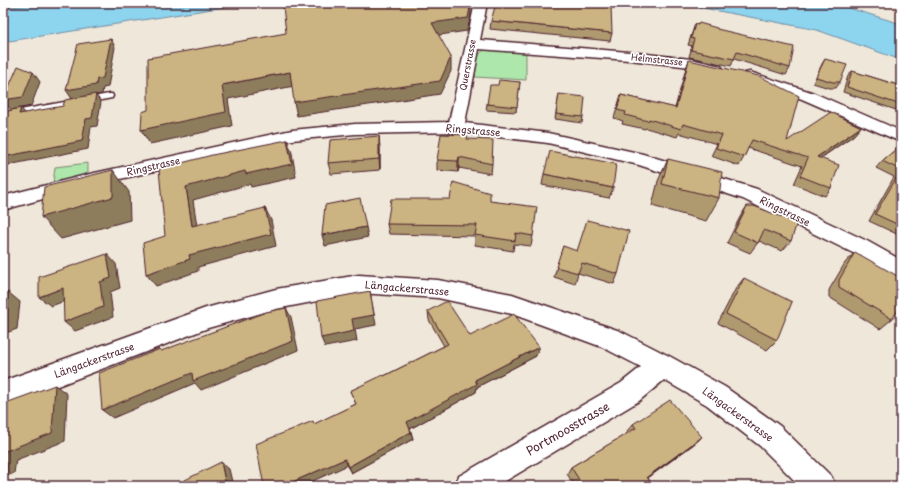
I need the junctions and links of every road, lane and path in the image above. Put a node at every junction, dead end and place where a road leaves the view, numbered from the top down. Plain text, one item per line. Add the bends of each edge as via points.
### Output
1 (480, 3) edge
2 (472, 44) junction
3 (109, 96) dead end
4 (3, 116) edge
5 (456, 127) junction
6 (901, 137) edge
7 (3, 203) edge
8 (901, 270) edge
9 (662, 365) junction
10 (3, 394) edge
11 (468, 486) edge
12 (821, 486) edge

1 - 2 street, Querstrasse
2 - 5 street, Querstrasse
2 - 6 street, Helmstrasse via 691,63 749,76 808,96
3 - 4 lane
5 - 7 street, Ringstrasse via 355,128 292,135 113,175
5 - 8 street, Ringstrasse via 548,138 650,162 750,194
9 - 10 street, Längackerstrasse via 611,339 512,304 438,289 359,284 276,299 206,318
9 - 11 street, Portmoosstrasse via 630,392
9 - 12 street, Längackerstrasse via 716,396 770,436

